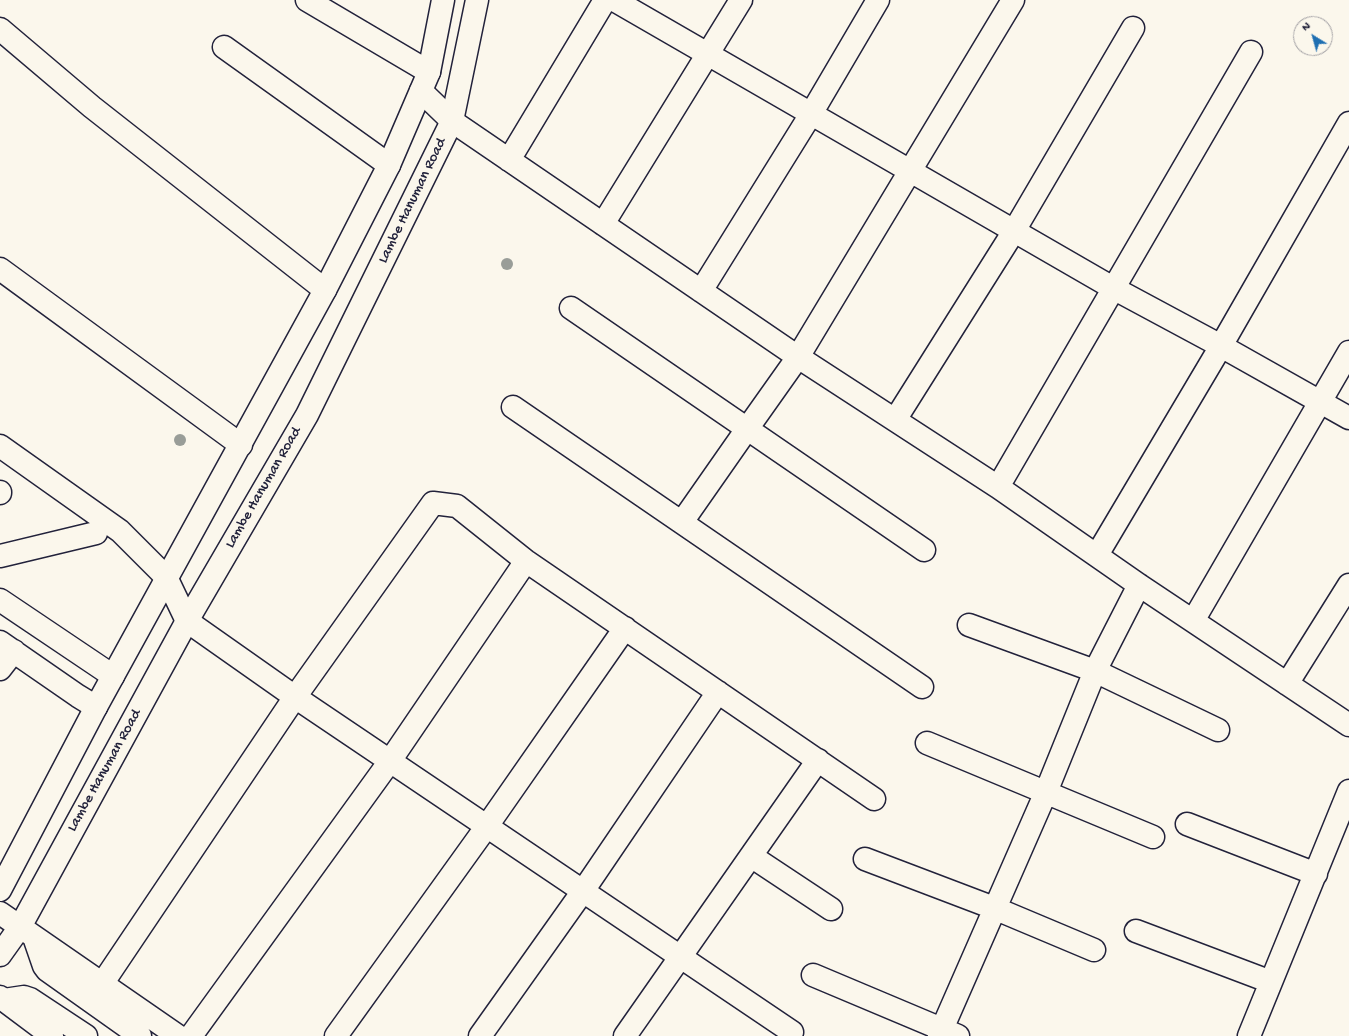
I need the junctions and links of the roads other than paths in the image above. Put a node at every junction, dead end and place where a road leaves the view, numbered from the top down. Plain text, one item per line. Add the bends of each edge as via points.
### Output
1 (308, 0) edge
2 (443, 0) edge
3 (477, 0) edge
4 (604, 0) edge
5 (614, 0) edge
6 (741, 0) edge
7 (878, 0) edge
8 (1013, 0) edge
9 (1133, 28) dead end
10 (0, 29) edge
11 (224, 48) dead end
12 (1251, 52) dead end
13 (708, 54) junction
14 (425, 81) junction
15 (811, 114) junction
16 (452, 121) junction
17 (1349, 123) edge
18 (509, 160) junction
19 (388, 166) junction
20 (911, 172) junction
21 (603, 224) junction
22 (1014, 231) junction
23 (0, 269) edge
24 (1113, 288) junction
25 (326, 290) junction
26 (701, 291) junction
27 (571, 308) dead end
28 (1221, 346) junction
29 (1349, 352) edge
30 (798, 357) junction
31 (1320, 402) junction
32 (514, 407) dead end
33 (1349, 418) edge
34 (895, 420) junction
35 (747, 429) junction
36 (241, 445) junction
37 (0, 446) edge
38 (998, 486) junction
39 (682, 522) junction
40 (96, 533) dead end
41 (924, 550) dead end
42 (1097, 555) junction
43 (0, 556) edge
44 (526, 560) junction
45 (166, 578) junction
46 (1139, 585) junction
47 (1349, 585) edge
48 (0, 600) edge
49 (187, 621) junction
50 (1193, 621) junction
51 (969, 625) dead end
52 (625, 628) junction
53 (7, 646) edge
54 (0, 669) edge
55 (1096, 671) junction
56 (113, 676) junction
57 (1287, 684) junction
58 (922, 686) dead end
59 (718, 692) junction
60 (295, 697) junction
61 (96, 707) junction
62 (1349, 725) edge
63 (1218, 730) dead end
64 (927, 743) dead end
65 (818, 760) junction
66 (390, 761) junction
67 (1046, 792) junction
68 (1349, 792) edge
69 (874, 799) dead end
70 (1187, 824) dead end
71 (487, 826) junction
72 (1152, 837) dead end
73 (751, 856) junction
74 (865, 859) dead end
75 (1316, 874) junction
76 (0, 890) edge
77 (583, 891) junction
78 (994, 908) junction
79 (830, 909) dead end
80 (0, 913) edge
81 (1136, 931) dead end
82 (27, 932) junction
83 (1094, 950) dead end
84 (0, 955) edge
85 (681, 956) junction
86 (813, 975) dead end
87 (1271, 982) junction
88 (102, 984) junction
89 (2, 998) edge
90 (792, 1032) dead end
91 (41, 1033) edge
92 (946, 1034) edge
93 (86, 1036) edge
94 (140, 1036) edge
95 (178, 1036) edge
96 (191, 1036) edge
97 (336, 1036) edge
98 (480, 1036) edge
99 (625, 1036) edge
100 (1249, 1036) edge

1 - 14 street
2 - 14 street
3 - 16 street, Lambe Hanuman Road
4 - 18 street
5 - 13 street
6 - 13 street
7 - 15 street
8 - 20 street
9 - 22 street
10 - 25 street via 92,107
11 - 19 street
12 - 24 street
13 - 15 street
13 - 21 street
14 - 16 street
14 - 19 street
15 - 20 street
15 - 26 street
16 - 18 street
16 - 49 street, Lambe Hanuman Road via 307,415
17 - 28 street
18 - 21 street
19 - 25 street
20 - 22 street
20 - 30 street
21 - 26 street
22 - 24 street
22 - 34 street
23 - 36 street
24 - 28 street
24 - 38 street
25 - 36 street
26 - 30 street
27 - 35 street
28 - 31 street
28 - 42 street
29 - 31 street
30 - 34 street
30 - 35 street
31 - 33 street
31 - 50 street
32 - 39 street
34 - 38 street
35 - 39 street
35 - 41 street
36 - 45 street
37 - 45 street via 120,531
38 - 42 street
39 - 58 street
40 - 43 street
42 - 46 street
44 - 52 street
44 - 60 street via 457,506 433,503
44 - 66 street
45 - 49 street
45 - 56 street
46 - 50 street
46 - 55 street
47 - 57 street
48 - 56 street
49 - 60 street
49 - 82 street, Lambe Hanuman Road
50 - 57 street
51 - 55 street
52 - 59 street
52 - 71 street
53 - 54 street
53 - 61 street
55 - 63 street
55 - 67 street
56 - 61 street
57 - 62 street
59 - 65 street
59 - 77 street
60 - 66 street
60 - 88 street
61 - 76 street
64 - 67 street
65 - 69 street
65 - 73 street
66 - 71 street
66 - 96 street
67 - 72 street
67 - 78 street
68 - 75 street
70 - 75 street
71 - 77 street
71 - 97 street
73 - 79 street
73 - 85 street
74 - 78 street
75 - 87 street
77 - 85 street
77 - 98 street
78 - 83 street
78 - 92 street
80 - 82 street
81 - 87 street
82 - 84 street, Lambe Hanuman Road
82 - 88 street
82 - 94 street via 47,970
85 - 90 street
85 - 99 street
86 - 92 street
87 - 100 street
88 - 95 street
89 - 91 street
89 - 93 street via 30,999

